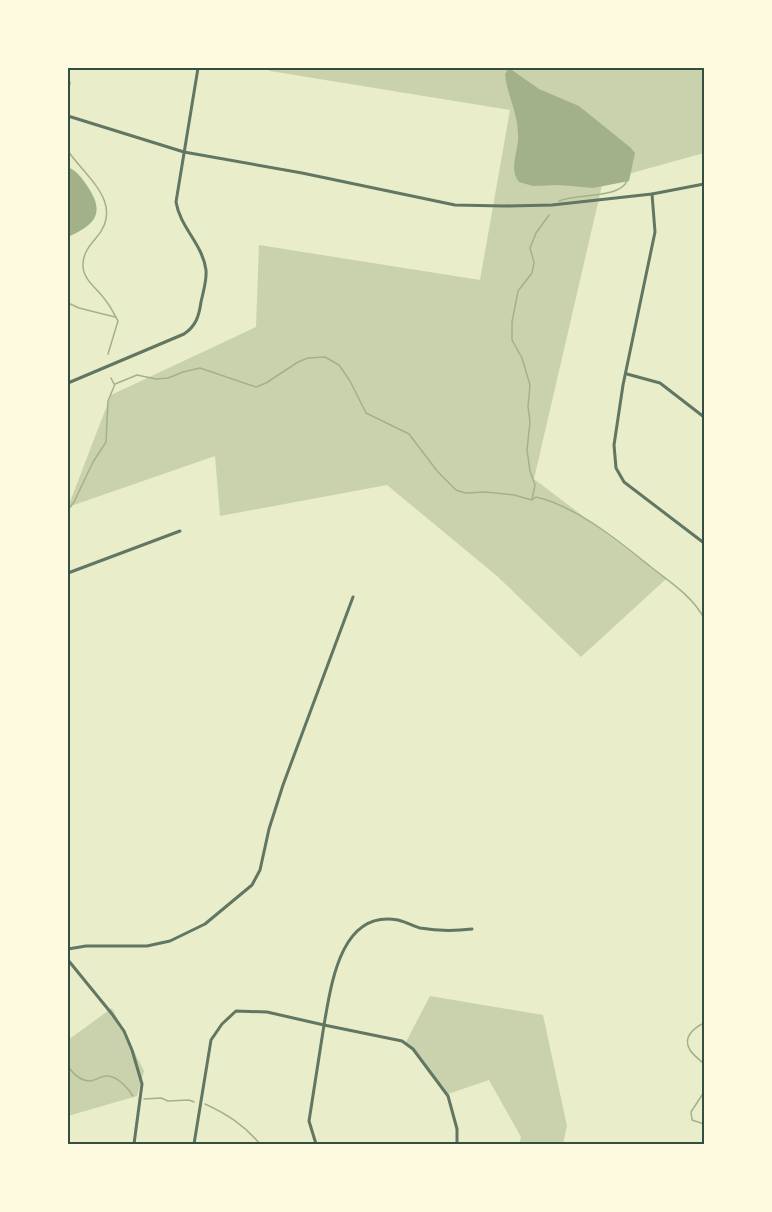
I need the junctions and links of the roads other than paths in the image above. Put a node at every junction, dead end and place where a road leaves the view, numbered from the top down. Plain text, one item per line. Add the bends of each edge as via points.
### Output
1 (198, 68) edge
2 (68, 116) edge
3 (184, 152) junction
4 (705, 184) edge
5 (652, 194) junction
6 (627, 374) junction
7 (68, 383) edge
8 (705, 417) edge
9 (180, 531) dead end
10 (705, 543) edge
11 (68, 573) edge
12 (353, 597) dead end
13 (472, 929) dead end
14 (68, 950) edge
15 (68, 960) edge
16 (324, 1025) junction
17 (134, 1144) edge
18 (194, 1144) edge
19 (316, 1144) edge
20 (457, 1144) edge

1 - 3 street
2 - 3 street
3 - 5 street via 455,205 552,205
3 - 7 street via 176,207 206,272 197,320 184,334
4 - 5 street
5 - 6 street via 655,232
6 - 8 street via 660,383
6 - 10 street via 614,445 616,468 624,482
9 - 11 street
12 - 14 street via 283,785 260,870 252,885 205,924 170,941
13 - 16 street via 420,928 397,920 377,921 364,927 345,946 337,962
15 - 17 street via 124,1031 135,1059 142,1084
16 - 18 street via 250,1010 236,1011 230,1016 211,1040
16 - 19 street via 309,1121
16 - 20 street via 402,1041 413,1049 448,1096

